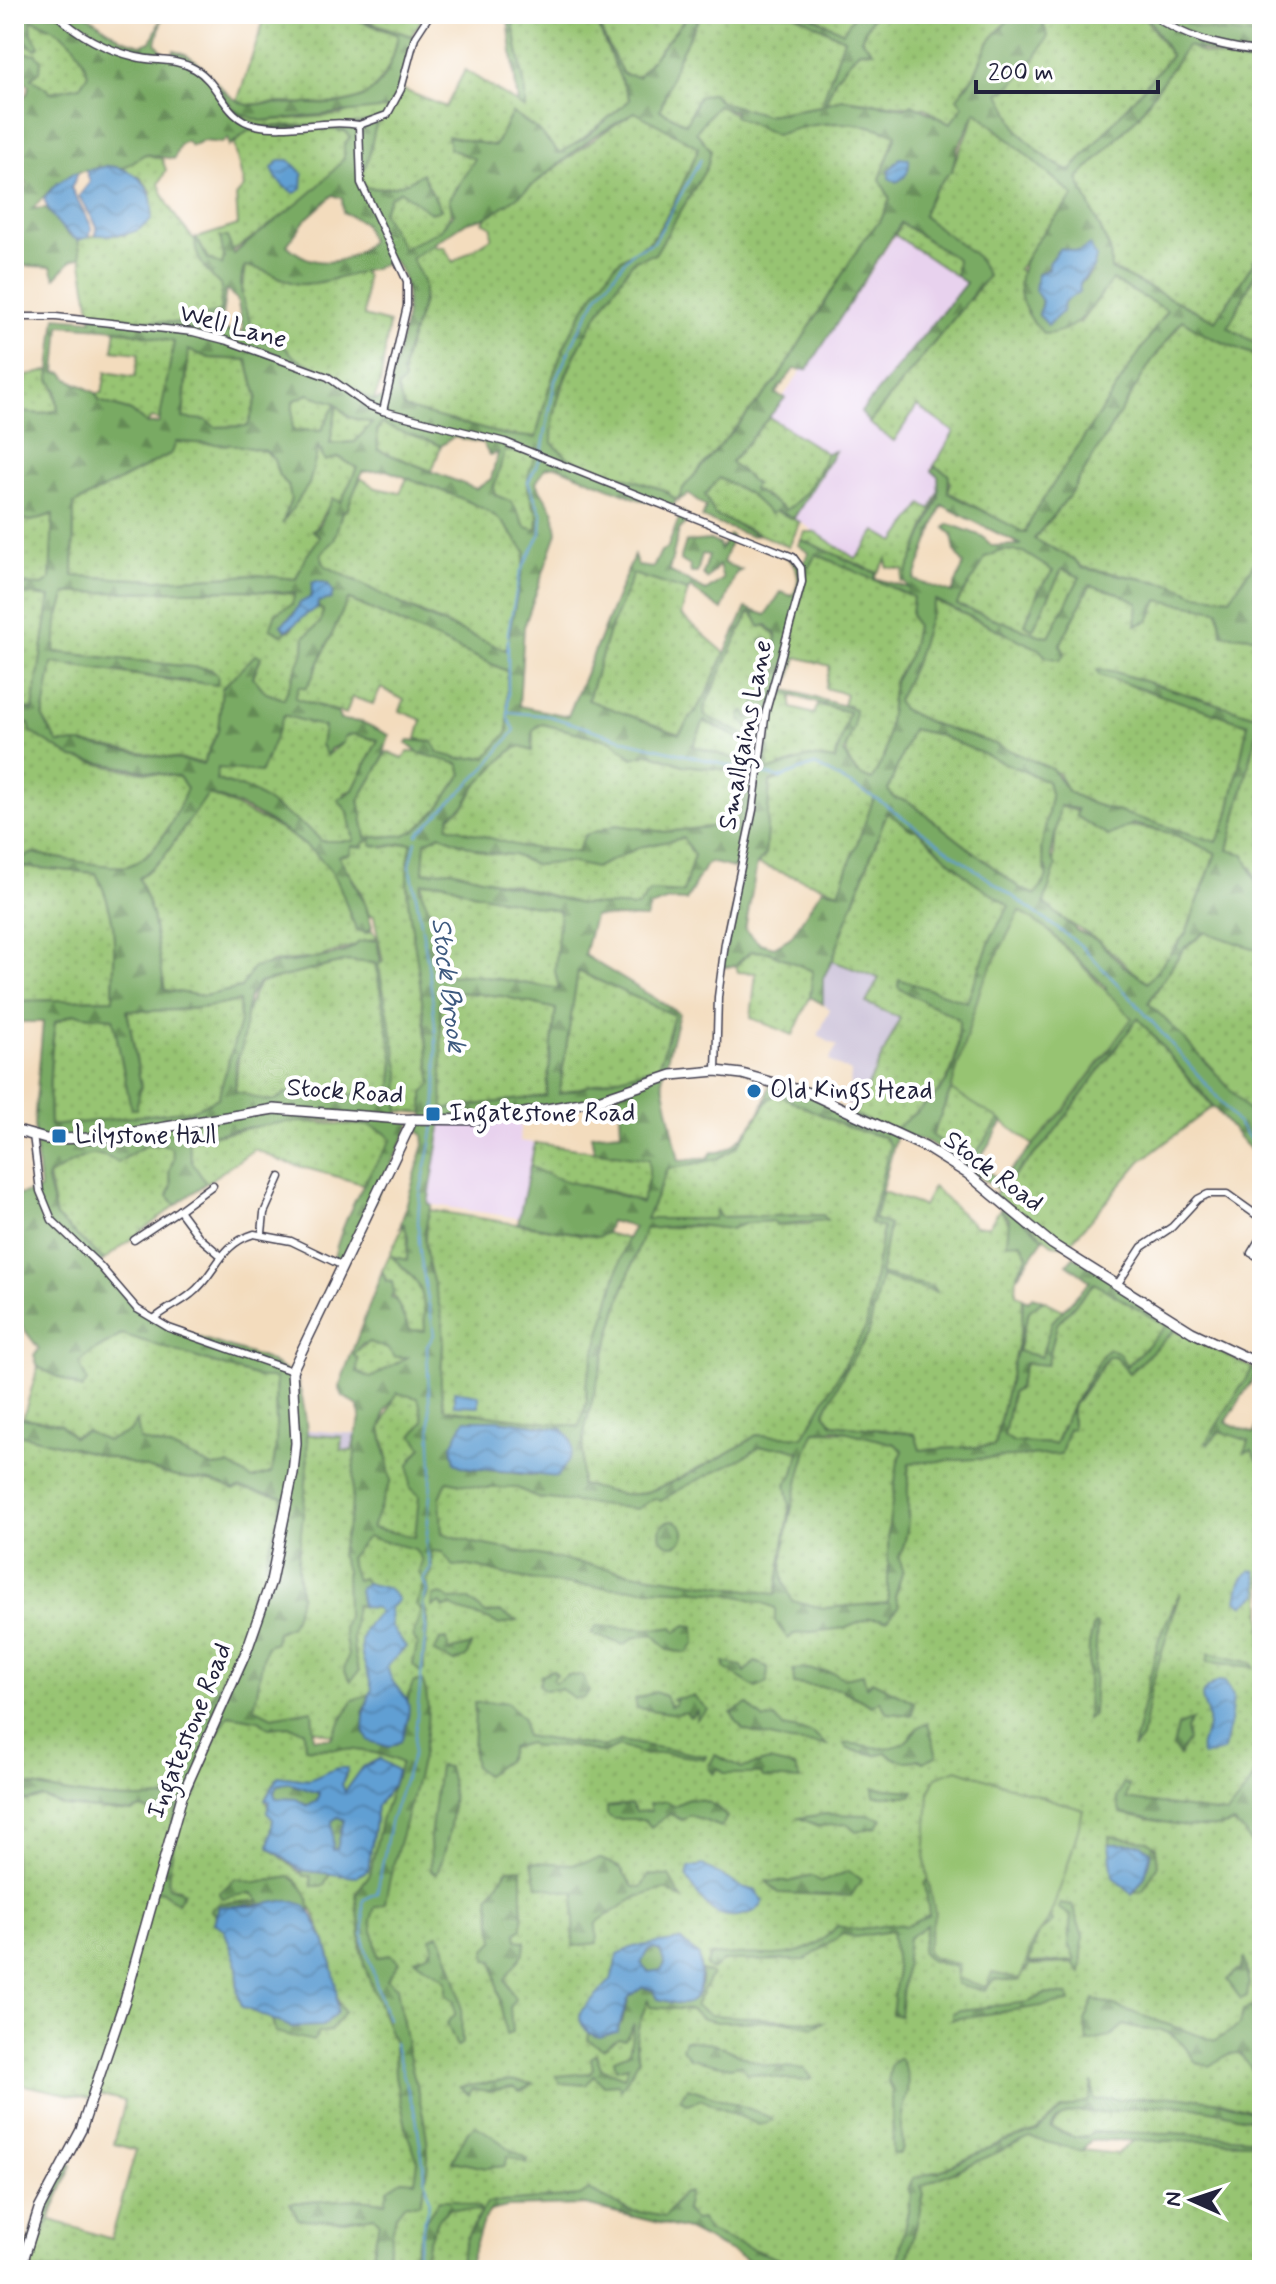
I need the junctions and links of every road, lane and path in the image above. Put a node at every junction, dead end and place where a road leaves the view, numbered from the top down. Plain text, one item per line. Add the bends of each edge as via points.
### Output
1 (56, 14) edge
2 (430, 14) edge
3 (1151, 14) edge
4 (1262, 52) edge
5 (359, 125) junction
6 (14, 317) edge
7 (383, 411) junction
8 (716, 1071) junction
9 (413, 1119) junction
10 (14, 1130) edge
11 (33, 1135) junction
12 (280, 1177) dead end
13 (213, 1185) dead end
14 (179, 1210) junction
15 (1262, 1219) edge
16 (262, 1233) junction
17 (1262, 1235) edge
18 (134, 1240) dead end
19 (1251, 1253) dead end
20 (219, 1254) junction
21 (343, 1266) junction
22 (1117, 1285) junction
23 (154, 1319) junction
24 (1262, 1365) edge
25 (292, 1371) junction
26 (20, 2270) edge

1 - 5 street via 94,42 197,70 240,120 258,126
2 - 5 street via 415,37 401,89 387,115
3 - 4 street via 1173,30
5 - 7 street via 361,183 407,281 407,306
6 - 7 street, Well Lane via 85,320 216,338 328,377
7 - 8 street, Smallgains Lane via 543,456 784,552 801,568 802,582 766,711 725,943
8 - 9 main road, Stock Road via 672,1075 598,1100 496,1118
8 - 22 main road, Stock Road via 809,1093 925,1147 968,1174 1052,1244
9 - 11 main road, Stock Road via 274,1109 99,1138
9 - 21 main road, Ingatestone Road
10 - 11 main road, Stock Road
11 - 23 street via 40,1191 52,1220 137,1309
12 - 16 street via 264,1213
13 - 14 street
14 - 18 street
14 - 20 street
15 - 22 street via 1227,1194 1208,1194 1142,1247
16 - 20 street via 244,1237
16 - 21 street
17 - 19 street
20 - 23 street via 191,1295
21 - 25 main road, Ingatestone Road
22 - 24 main road, Stock Road via 1192,1332
23 - 25 street
25 - 26 main road, Ingatestone Road via 296,1443 271,1581 247,1650 182,1796 125,2000 73,2149 39,2209

